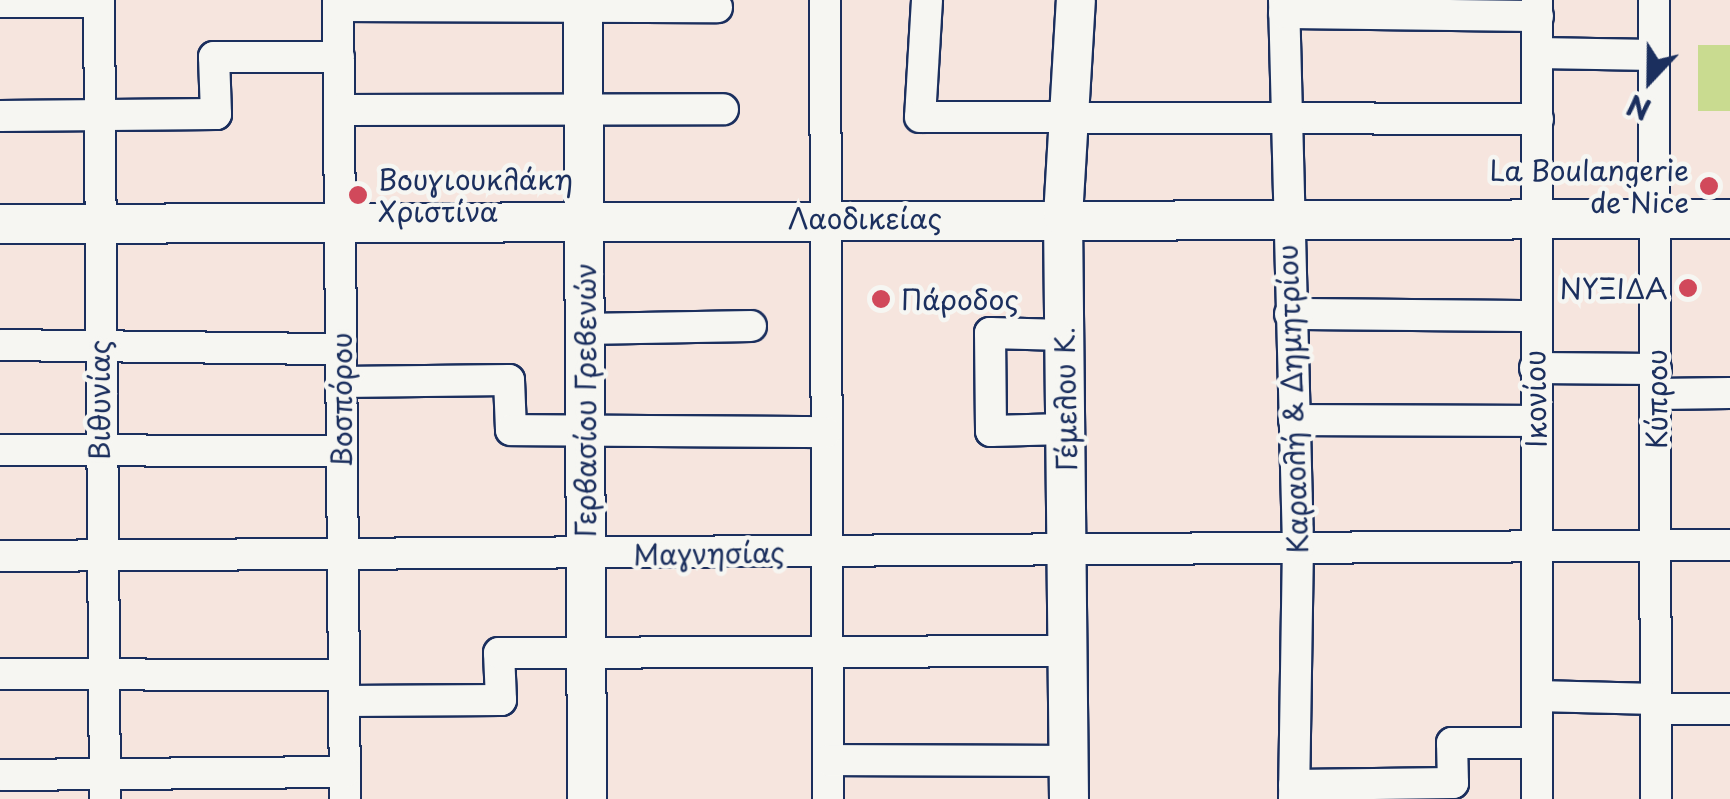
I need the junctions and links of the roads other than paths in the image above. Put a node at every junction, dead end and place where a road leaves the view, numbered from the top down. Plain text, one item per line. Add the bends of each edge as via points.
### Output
1 (824, 0) edge
2 (927, 0) edge
3 (1076, 0) edge
4 (1654, 0) edge
5 (99, 1) edge
6 (0, 2) edge
7 (338, 3) edge
8 (583, 4) edge
9 (1284, 6) edge
10 (717, 7) dead end
11 (1538, 8) edge
12 (1538, 52) junction
13 (1654, 55) junction
14 (339, 57) junction
15 (584, 109) junction
16 (722, 109) dead end
17 (339, 110) junction
18 (100, 115) junction
19 (0, 116) edge
20 (1286, 116) junction
21 (1069, 118) junction
22 (1538, 119) junction
23 (1063, 217) junction
24 (826, 218) junction
25 (1287, 218) junction
26 (1533, 218) junction
27 (1655, 219) junction
28 (1730, 219) edge
29 (584, 220) junction
30 (340, 222) junction
31 (99, 223) junction
32 (0, 224) edge
33 (1290, 314) junction
34 (1534, 316) junction
35 (752, 326) dead end
36 (584, 329) junction
37 (1064, 334) junction
38 (0, 345) edge
39 (99, 346) junction
40 (341, 349) junction
41 (1535, 368) junction
42 (1656, 381) junction
43 (342, 382) junction
44 (1730, 393) edge
45 (1294, 420) junction
46 (1536, 421) junction
47 (1065, 429) junction
48 (585, 432) junction
49 (826, 432) junction
50 (0, 450) edge
51 (100, 450) junction
52 (342, 451) junction
53 (1656, 543) junction
54 (1298, 544) junction
55 (1537, 544) junction
56 (1730, 545) edge
57 (1066, 548) junction
58 (827, 551) junction
59 (343, 555) junction
60 (586, 555) junction
61 (0, 556) edge
62 (100, 556) junction
63 (1067, 651) junction
64 (827, 652) junction
65 (586, 654) junction
66 (102, 673) junction
67 (0, 674) edge
68 (344, 688) junction
69 (1537, 696) junction
70 (1656, 704) junction
71 (1730, 709) edge
72 (1537, 743) junction
73 (828, 760) junction
74 (1068, 761) junction
75 (0, 775) edge
76 (105, 786) edge
77 (345, 786) edge
78 (1294, 792) edge
79 (587, 799) edge
80 (828, 799) edge
81 (1069, 799) edge
82 (1537, 799) edge
83 (1656, 799) edge

1 - 24 street
2 - 21 street via 920,117
3 - 21 main road, Γέμελου Κ.
4 - 13 street, Κύπρου
5 - 6 street
5 - 18 street, Βιθυνίας
7 - 8 street
7 - 14 street, Βοσπόρου
8 - 10 street
8 - 15 main road, Γερβασίου Γρεβενών
9 - 11 street
9 - 20 street, Καραολή & Δημητρίου
11 - 12 street, Ικονίου
12 - 13 street
12 - 22 street, Ικονίου
13 - 27 street, Κύπρου
14 - 17 street, Βοσπόρου
14 - 18 street via 214,57 216,114
15 - 16 street
15 - 17 street
15 - 29 main road, Γερβασίου Γρεβενών
17 - 30 street, Βοσπόρου
18 - 19 street
18 - 31 street, Βιθυνίας
20 - 21 street
20 - 22 street
20 - 25 street, Καραολή & Δημητρίου
21 - 23 main road, Γέμελου Κ.
22 - 26 street, Ικονίου
23 - 24 main road, Λαοδικείας
23 - 25 main road, Λαοδικείας
23 - 37 main road, Γέμελου Κ.
24 - 29 main road, Λαοδικείας
24 - 49 street
25 - 26 main road, Λαοδικείας
25 - 33 street, Καραολή & Δημητρίου
26 - 27 main road, Λαοδικείας
26 - 34 street, Ικονίου
27 - 28 main road, Λαοδικείας
27 - 42 street, Κύπρου
29 - 30 main road, Λαοδικείας
29 - 36 main road, Γερβασίου Γρεβενών
30 - 31 main road, Λαοδικείας
30 - 40 street, Βοσπόρου
31 - 32 main road, Λαοδικείας
31 - 39 street, Βιθυνίας
33 - 34 street
33 - 45 street, Καραολή & Δημητρίου
34 - 41 street, Ικονίου
35 - 36 street
36 - 48 main road, Γερβασίου Γρεβενών
37 - 47 main road, Γέμελου Κ.
37 - 47 street via 990,334 992,430
38 - 39 street
39 - 40 street
39 - 51 street, Βιθυνίας
40 - 43 street, Βοσπόρου
41 - 42 street
41 - 46 street, Ικονίου
42 - 44 street
42 - 53 street, Κύπρου
43 - 48 street via 509,380 512,430
43 - 52 street, Βοσπόρου
45 - 46 street
45 - 54 street, Καραολή & Δημητρίου
46 - 55 street, Ικονίου
47 - 57 main road, Γέμελου Κ.
48 - 49 street
48 - 60 main road, Γερβασίου Γρεβενών
49 - 58 street
50 - 51 street
51 - 52 street
51 - 62 street, Βιθυνίας
52 - 59 street, Βοσπόρου
53 - 55 street, Μαγνησίας
53 - 56 street, Μαγνησίας
53 - 70 street, Κύπρου
54 - 55 street, Μαγνησίας
54 - 57 street, Μαγνησίας
54 - 78 street, Καραολή & Δημητρίου
55 - 69 street, Ικονίου
57 - 58 street, Μαγνησίας
57 - 63 main road, Γέμελου Κ.
58 - 60 street, Μαγνησίας
58 - 64 street
59 - 60 street, Μαγνησίας
59 - 62 street, Μαγνησίας
59 - 68 street, Βοσπόρου
60 - 65 main road, Γερβασίου Γρεβενών
61 - 62 street, Μαγνησίας
62 - 66 street, Βιθυνίας
63 - 64 street
63 - 74 main road, Γέμελου Κ.
64 - 65 street
64 - 73 street
65 - 68 street via 500,653 500,700
65 - 79 main road, Γερβασίου Γρεβενών
66 - 67 street
66 - 68 street
66 - 76 street, Βιθυνίας
68 - 77 street, Βοσπόρου
69 - 70 street
69 - 72 street, Ικονίου
70 - 71 street
70 - 83 street, Κύπρου
72 - 78 street via 1452,743 1453,783
72 - 82 street, Ικονίου
73 - 74 street
73 - 80 street
74 - 81 main road, Γέμελου Κ.
75 - 76 street
76 - 77 street

